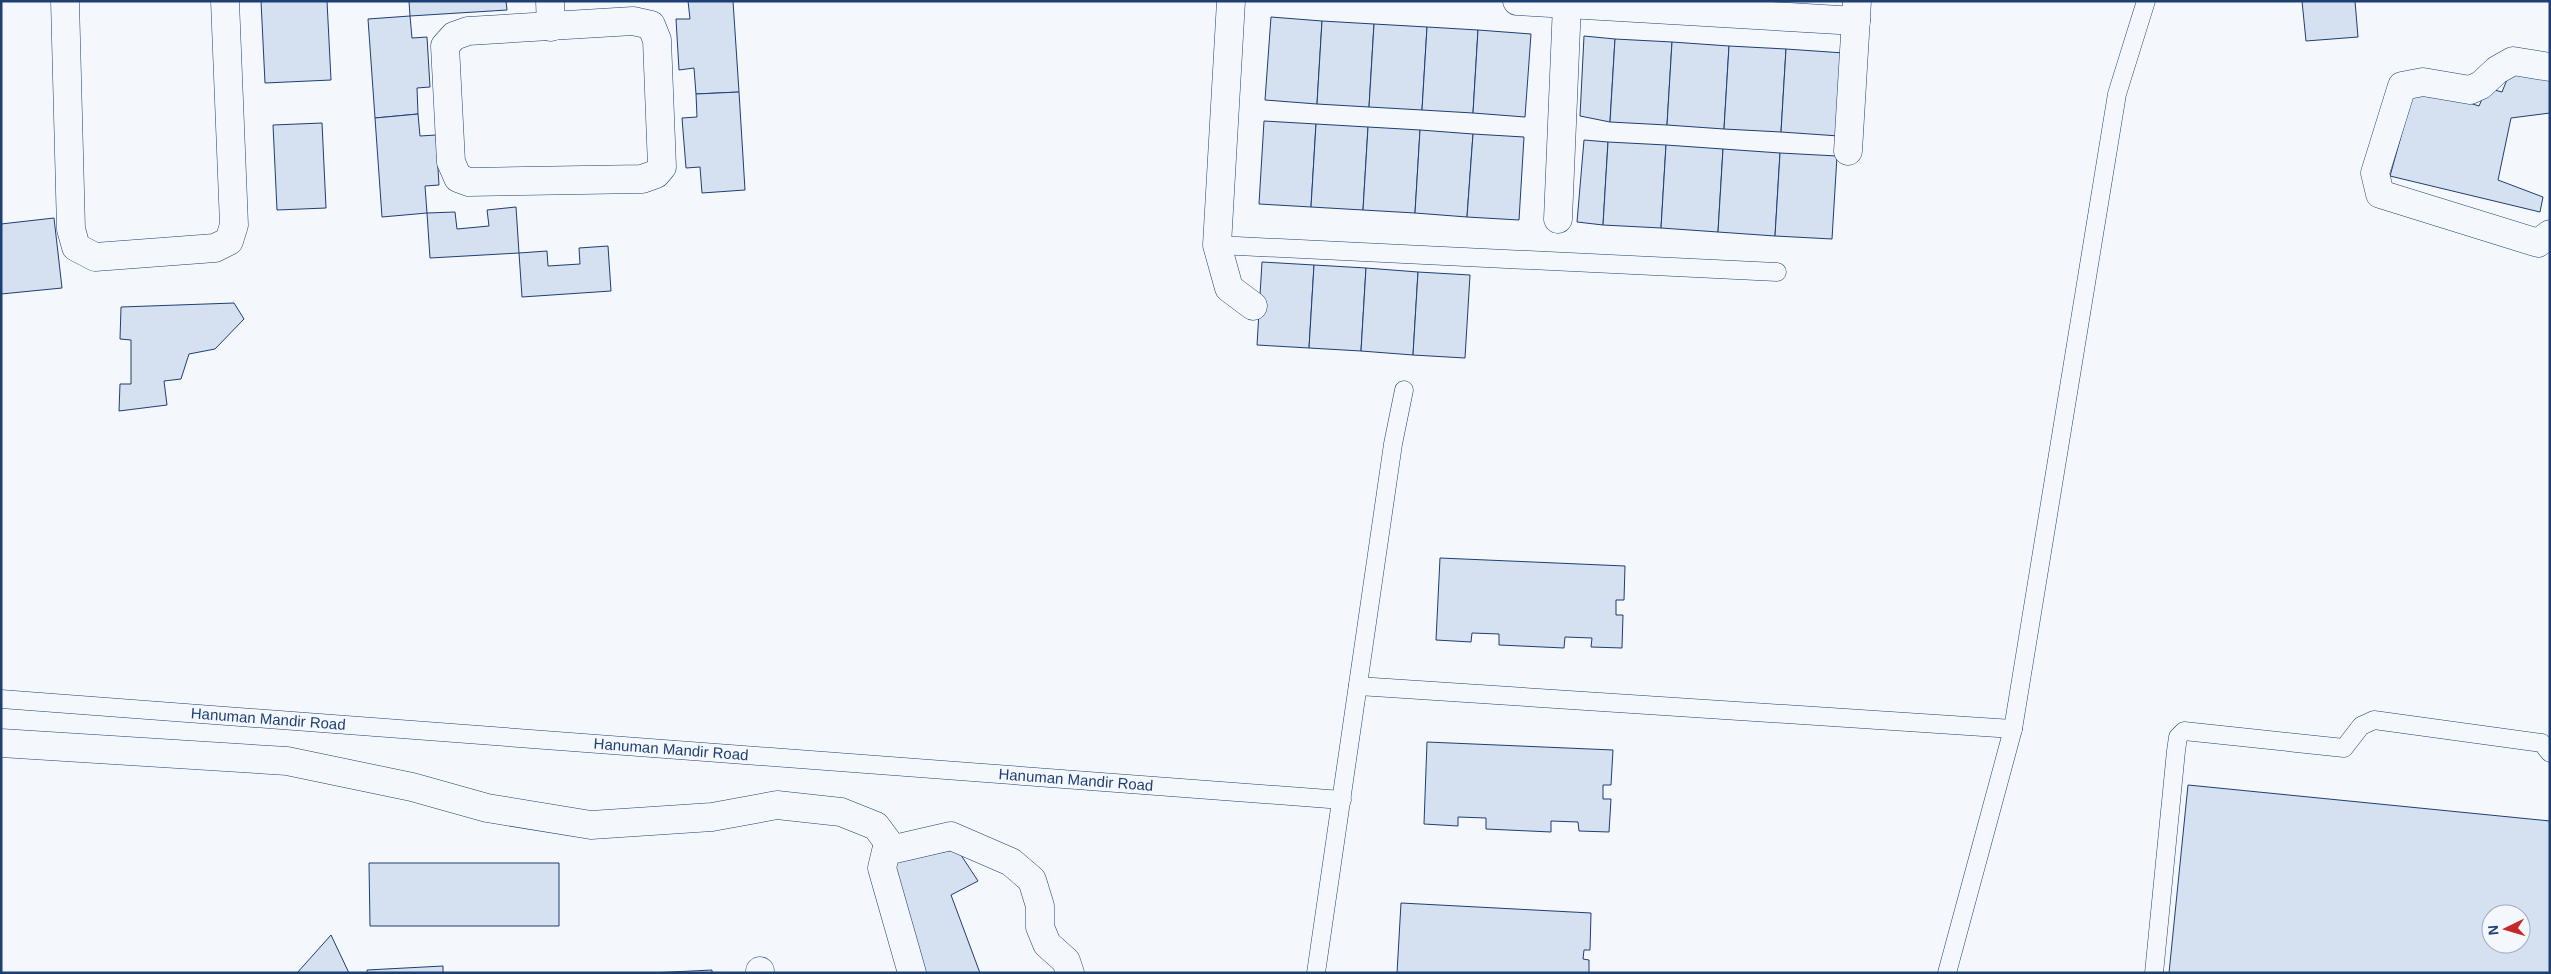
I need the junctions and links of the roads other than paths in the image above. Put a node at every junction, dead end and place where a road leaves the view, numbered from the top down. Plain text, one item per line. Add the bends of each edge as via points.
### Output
1 (65, 1) edge
2 (225, 1) edge
3 (1231, 1) edge
4 (1517, 1) edge
5 (2146, 1) edge
6 (1567, 4) junction
7 (1856, 11) edge
8 (550, 14) edge
9 (2550, 67) edge
10 (1848, 151) dead end
11 (1558, 219) dead end
12 (2550, 234) edge
13 (1217, 245) junction
14 (1777, 272) dead end
15 (1253, 306) dead end
16 (1404, 390) dead end
17 (1358, 686) junction
18 (1, 699) edge
19 (2014, 729) junction
20 (1, 743) edge
21 (2550, 754) edge
22 (1342, 800) junction
23 (893, 849) junction
24 (912, 973) edge
25 (1070, 973) edge
26 (1316, 973) edge
27 (1947, 973) edge
28 (2154, 973) edge

1 - 2 street via 71,229 76,247 95,257 215,248 229,240 234,225
3 - 13 street
4 - 6 street
5 - 19 lane via 2117,94
6 - 7 street
6 - 11 street
7 - 10 street
8 - 8 street via 468,31 454,36 445,46 451,162 458,178 469,182 642,179 656,174 662,167 657,40 651,25
9 - 12 street via 2513,62 2470,90 2423,82 2402,86 2374,173 2380,194 2538,244
13 - 14 lane
13 - 15 street via 1229,288
16 - 17 lane via 1393,444
17 - 19 lane
17 - 22 lane
18 - 22 lane, Hanuman Mandir Road
19 - 27 lane
20 - 23 street via 287,762 412,787 488,808 591,825 712,817 777,805 841,812 876,826
21 - 28 lane via 2542,744 2374,720 2361,726 2344,748 2184,731 2176,744
22 - 26 lane
23 - 24 street via 886,851 882,868
23 - 25 street via 951,836 1011,862 1032,880 1040,906 1040,928 1047,944 1066,961

